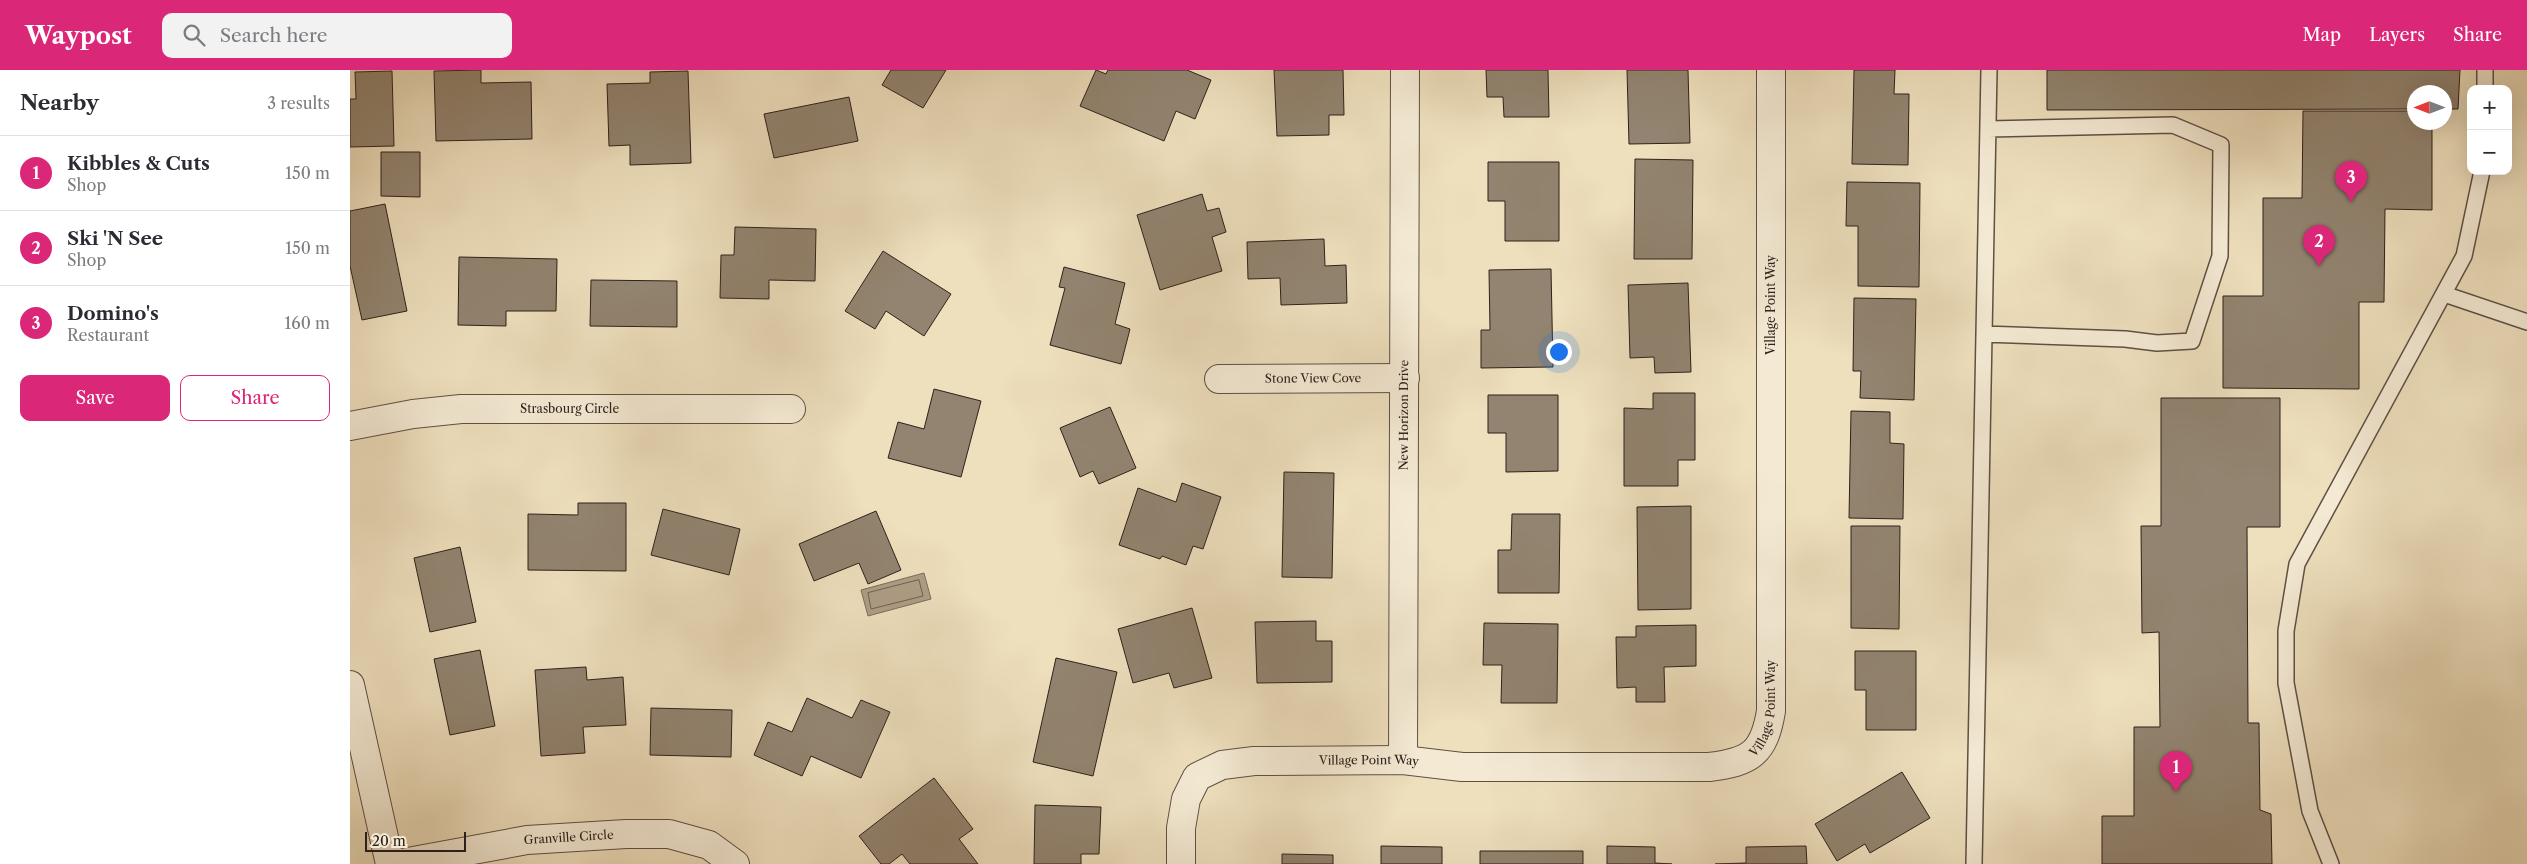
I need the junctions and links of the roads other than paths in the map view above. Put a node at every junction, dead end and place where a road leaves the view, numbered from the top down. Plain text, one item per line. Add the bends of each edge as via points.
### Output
1 (1405, 70) edge
2 (1771, 70) edge
3 (1989, 70) edge
4 (2485, 70) edge
5 (2484, 85) edge
6 (1988, 129) junction
7 (2481, 175) edge
8 (2444, 294) junction
9 (2527, 322) edge
10 (1984, 334) junction
11 (1405, 378) junction
12 (1219, 379) dead end
13 (791, 409) dead end
14 (350, 426) edge
15 (350, 685) edge
16 (1403, 760) junction
17 (390, 864) edge
18 (397, 864) edge
19 (734, 864) edge
20 (1181, 864) edge
21 (1974, 864) edge
22 (2331, 864) edge

1 - 11 street, New Horizon Drive
2 - 16 street, Village Point Way via 1771,711 1767,732 1754,752 1736,764 1462,767
3 - 6 lane
4 - 5 lane
6 - 10 lane
6 - 10 lane via 2173,125 2222,145 2221,239 2220,256 2192,341 2157,343
7 - 8 lane via 2464,256
8 - 9 lane
8 - 22 lane via 2297,564 2286,631 2286,683 2310,811
10 - 21 lane
11 - 12 street, Stone View Cove
11 - 16 street, New Horizon Drive
13 - 14 street, Strasbourg Circle via 461,409
15 - 17 street
16 - 20 street, Village Point Way via 1254,761 1222,765 1197,777 1186,798 1181,828
18 - 19 street, Granville Circle via 527,840 626,834 669,834 709,844

